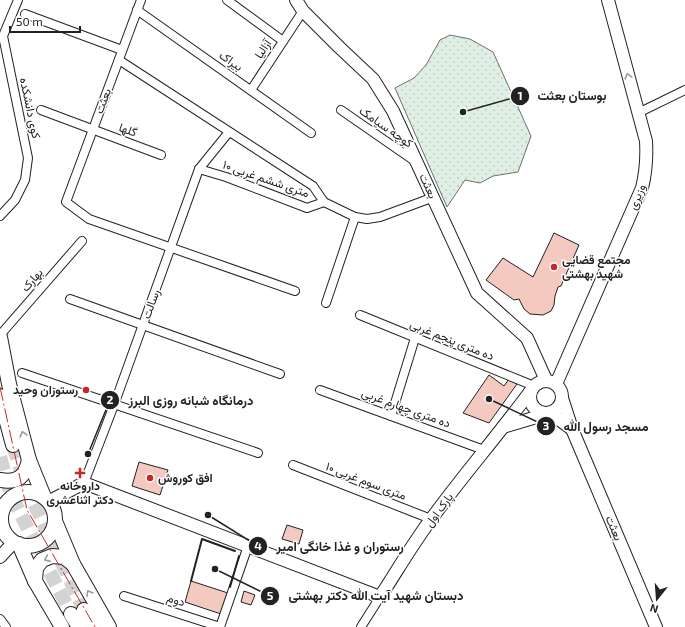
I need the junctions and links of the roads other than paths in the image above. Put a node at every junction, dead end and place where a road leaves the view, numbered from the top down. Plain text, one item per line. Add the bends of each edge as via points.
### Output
1 (18, 0) edge
2 (141, 0) edge
3 (227, 0) edge
4 (296, 0) edge
5 (608, 0) edge
6 (137, 10) junction
7 (303, 11) junction
8 (25, 14) dead end
9 (283, 41) junction
10 (122, 50) junction
11 (119, 60) junction
12 (251, 90) junction
13 (685, 90) edge
14 (41, 110) dead end
15 (341, 110) dead end
16 (638, 114) junction
17 (93, 130) junction
18 (229, 132) junction
19 (311, 133) dead end
20 (161, 155) dead end
21 (417, 163) junction
22 (199, 169) junction
23 (434, 197) junction
24 (324, 202) junction
25 (0, 216) edge
26 (355, 217) junction
27 (82, 241) dead end
28 (171, 248) junction
29 (295, 291) dead end
30 (70, 299) dead end
31 (326, 303) dead end
32 (360, 316) dead end
33 (143, 325) junction
34 (0, 336) edge
35 (415, 338) junction
36 (22, 373) dead end
37 (280, 374) dead end
38 (551, 382) junction
39 (533, 387) junction
40 (320, 390) dead end
41 (0, 396) edge
42 (562, 398) junction
43 (114, 405) junction
44 (550, 413) junction
45 (391, 416) junction
46 (504, 427) junction
47 (572, 429) junction
48 (13, 445) tunnel mouth
49 (484, 450) junction
50 (258, 453) dead end
51 (29, 460) junction
52 (293, 465) dead end
53 (0, 480) edge
54 (84, 483) junction
55 (46, 500) junction
56 (1, 511) edge
57 (431, 519) junction
58 (55, 521) junction
59 (16, 543) junction
60 (248, 546) junction
61 (0, 557) edge
62 (73, 564) junction
63 (35, 581) junction
64 (124, 596) dead end
65 (380, 597) junction
66 (0, 619) edge
67 (6, 627) edge
68 (62, 627) edge
69 (79, 627) edge
70 (94, 627) edge
71 (109, 627) edge
72 (220, 627) edge
73 (361, 627) edge
74 (656, 627) edge

1 - 25 street, کوی دانشکده via 3,36 28,158 24,180 15,200
2 - 6 street, بعثت
3 - 9 street, آزالیا
4 - 7 main road, بعثت
16 -> 5 main road, وزیری
6 - 10 street, بعثت
6 - 12 street, بیراک
7 - 9 street, آزالیا
7 - 21 main road, بعثت via 373,79 393,111
8 - 10 street
9 - 12 street, آزالیا
10 - 11 street, بعثت
11 - 17 street, بعثت
11 - 18 street
12 - 19 street, بیراک
13 - 16 street
14 - 17 street, گلها
15 - 21 street, کوچه سیامک
16 - 38 main road, وزیری via 646,141 647,159 642,188
17 - 20 street, گلها
17 - 28 street, بعثت via 66,202 89,219
18 - 22 street, رسالت
18 - 24 street via 312,186
21 - 23 main road, بعثت
22 - 24 street, ۱۰ متری ششم غربی via 307,208
22 - 28 street, رسالت
23 - 26 street via 380,217
23 - 38 main road, بعثت via 477,293 527,338
24 - 26 street
26 - 31 street
27 - 34 street, بهارک
28 - 29 street
28 - 33 street, رسالت
30 - 33 street
32 - 35 street, ده متری پنجم غربی
33 - 37 street
33 - 43 street, رسالت
51 -> 34 highway via 9,384
35 - 39 street, ده متری پنجم غربی
35 - 45 street
36 - 43 street
38 - 39 main road via 540,382
38 - 42 main road via 562,393
39 - 44 main road via 530,399 532,404 539,412
39 - 46 main road, پارک اول
40 - 45 street, ده متری چهارم غربی
41 - 48 highway
42 - 44 main road via 558,408
42 - 47 main road, بعثت
43 - 50 street
43 - 54 street, رسالت
44 - 46 main road
44 - 47 main road
45 - 49 street, ده متری چهارم غربی
46 - 49 main road, پارک اول
47 - 74 main road, بعثت
49 - 57 main road, پارک اول
51 - 53 highway via 27,470 20,478 10,482
51 - 55 highway
52 - 57 street, ۱۰ متری سوم غربی
54 - 55 main road
54 - 60 main road
55 - 56 highway via 29,492 20,494 13,497
55 - 58 highway via 55,514
56 - 59 highway via 5,533
57 - 65 main road, پارک اول
58 - 59 highway via 49,536 43,542 27,546
58 - 62 highway
59 - 61 main road
59 - 63 highway
60 - 65 main road
60 - 72 street
62 -> 63 highway via 64,557 52,556 42,560 36,568
71 -> 62 highway
63 - 68 highway
64 - 72 street, دوم
65 - 73 street
66 - 67 street
69 - 70 highway via 78,612

